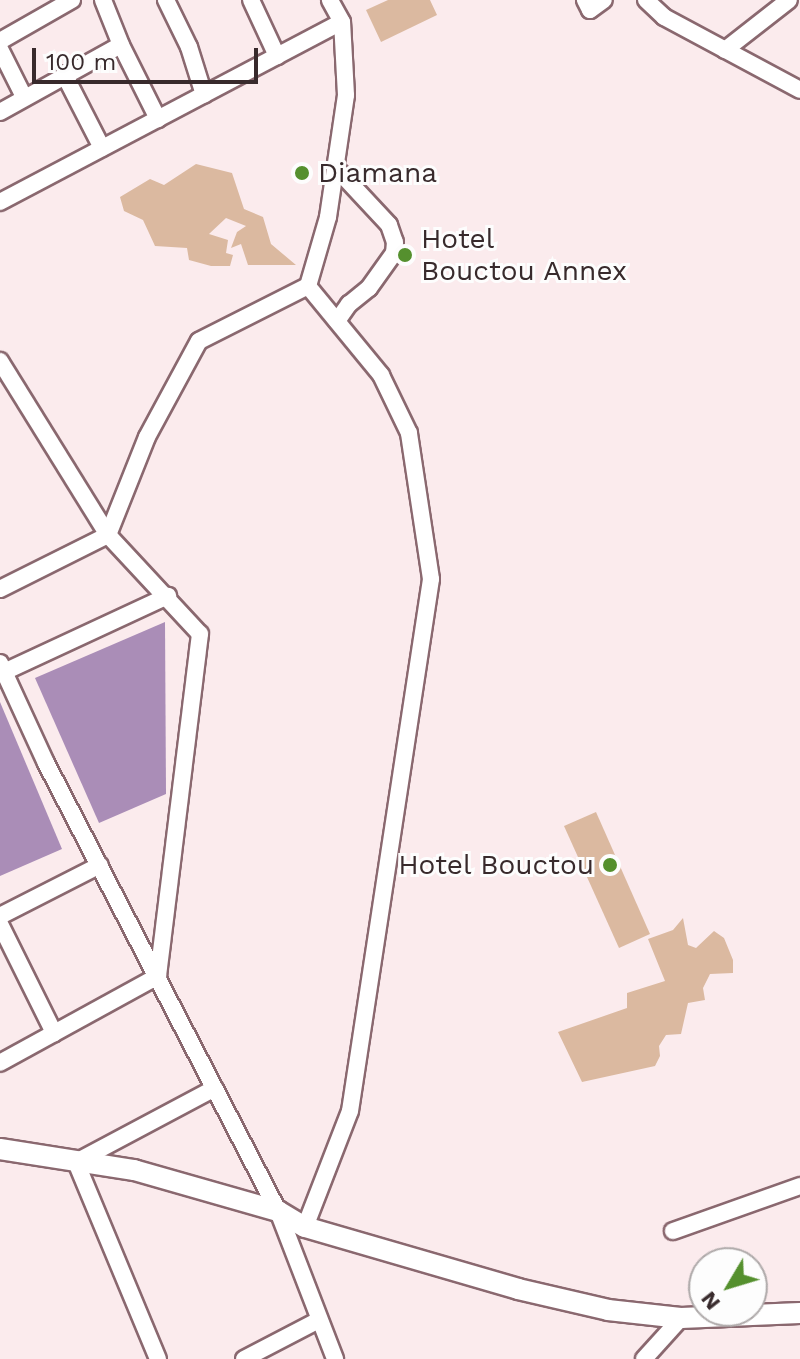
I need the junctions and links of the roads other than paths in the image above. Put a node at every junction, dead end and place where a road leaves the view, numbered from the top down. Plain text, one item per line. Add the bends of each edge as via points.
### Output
1 (72, 0) edge
2 (103, 0) edge
3 (166, 0) edge
4 (251, 0) edge
5 (330, 0) edge
6 (585, 0) edge
7 (604, 0) edge
8 (646, 0) edge
9 (789, 0) edge
10 (342, 22) junction
11 (0, 41) edge
12 (121, 45) junction
13 (0, 49) edge
14 (725, 50) junction
15 (277, 56) junction
16 (64, 74) junction
17 (800, 90) edge
18 (204, 95) junction
19 (24, 97) junction
20 (0, 112) edge
21 (158, 119) junction
22 (102, 148) junction
23 (335, 167) junction
24 (0, 202) edge
25 (308, 286) junction
26 (337, 321) junction
27 (0, 361) edge
28 (108, 535) junction
29 (0, 589) edge
30 (168, 596) junction
31 (2, 667) edge
32 (100, 865) junction
33 (0, 916) edge
34 (0, 924) edge
35 (158, 976) junction
36 (54, 1033) junction
37 (0, 1063) edge
38 (215, 1088) junction
39 (0, 1149) edge
40 (76, 1162) junction
41 (800, 1186) edge
42 (278, 1211) junction
43 (305, 1227) junction
44 (673, 1231) dead end
45 (800, 1313) edge
46 (681, 1318) junction
47 (319, 1320) junction
48 (158, 1359) edge
49 (244, 1359) edge
50 (335, 1359) edge
51 (644, 1359) edge

1 - 11 street
2 - 12 street
3 - 18 street
4 - 15 street
5 - 10 street
6 - 7 street via 590,10
8 - 14 street via 664,17
9 - 14 street
10 - 15 street
10 - 23 street via 346,95
12 - 16 street
12 - 21 street
13 - 19 street
14 - 17 street
15 - 18 street
16 - 19 street
16 - 22 street
18 - 21 street
19 - 20 street
21 - 22 street
22 - 24 street
23 - 25 street via 328,217
23 - 26 street via 389,225 395,242 394,253 369,288
25 - 26 street
25 - 28 street via 199,341 147,437
26 - 43 street via 381,375 409,433 431,579 350,1111
27 - 28 street
28 - 29 street
28 - 30 street
30 - 31 street
30 - 35 street via 200,634
31 - 32 street
32 - 33 street
32 - 35 street
34 - 36 street
35 - 36 street
35 - 38 street
36 - 37 street
38 - 40 street
38 - 42 street
39 - 40 main road
40 - 42 main road via 134,1170
40 - 48 street
41 - 44 street
42 - 43 main road
42 - 47 street
43 - 46 main road via 518,1289 608,1310
45 - 46 main road
46 - 51 street
47 - 49 street
47 - 50 street

